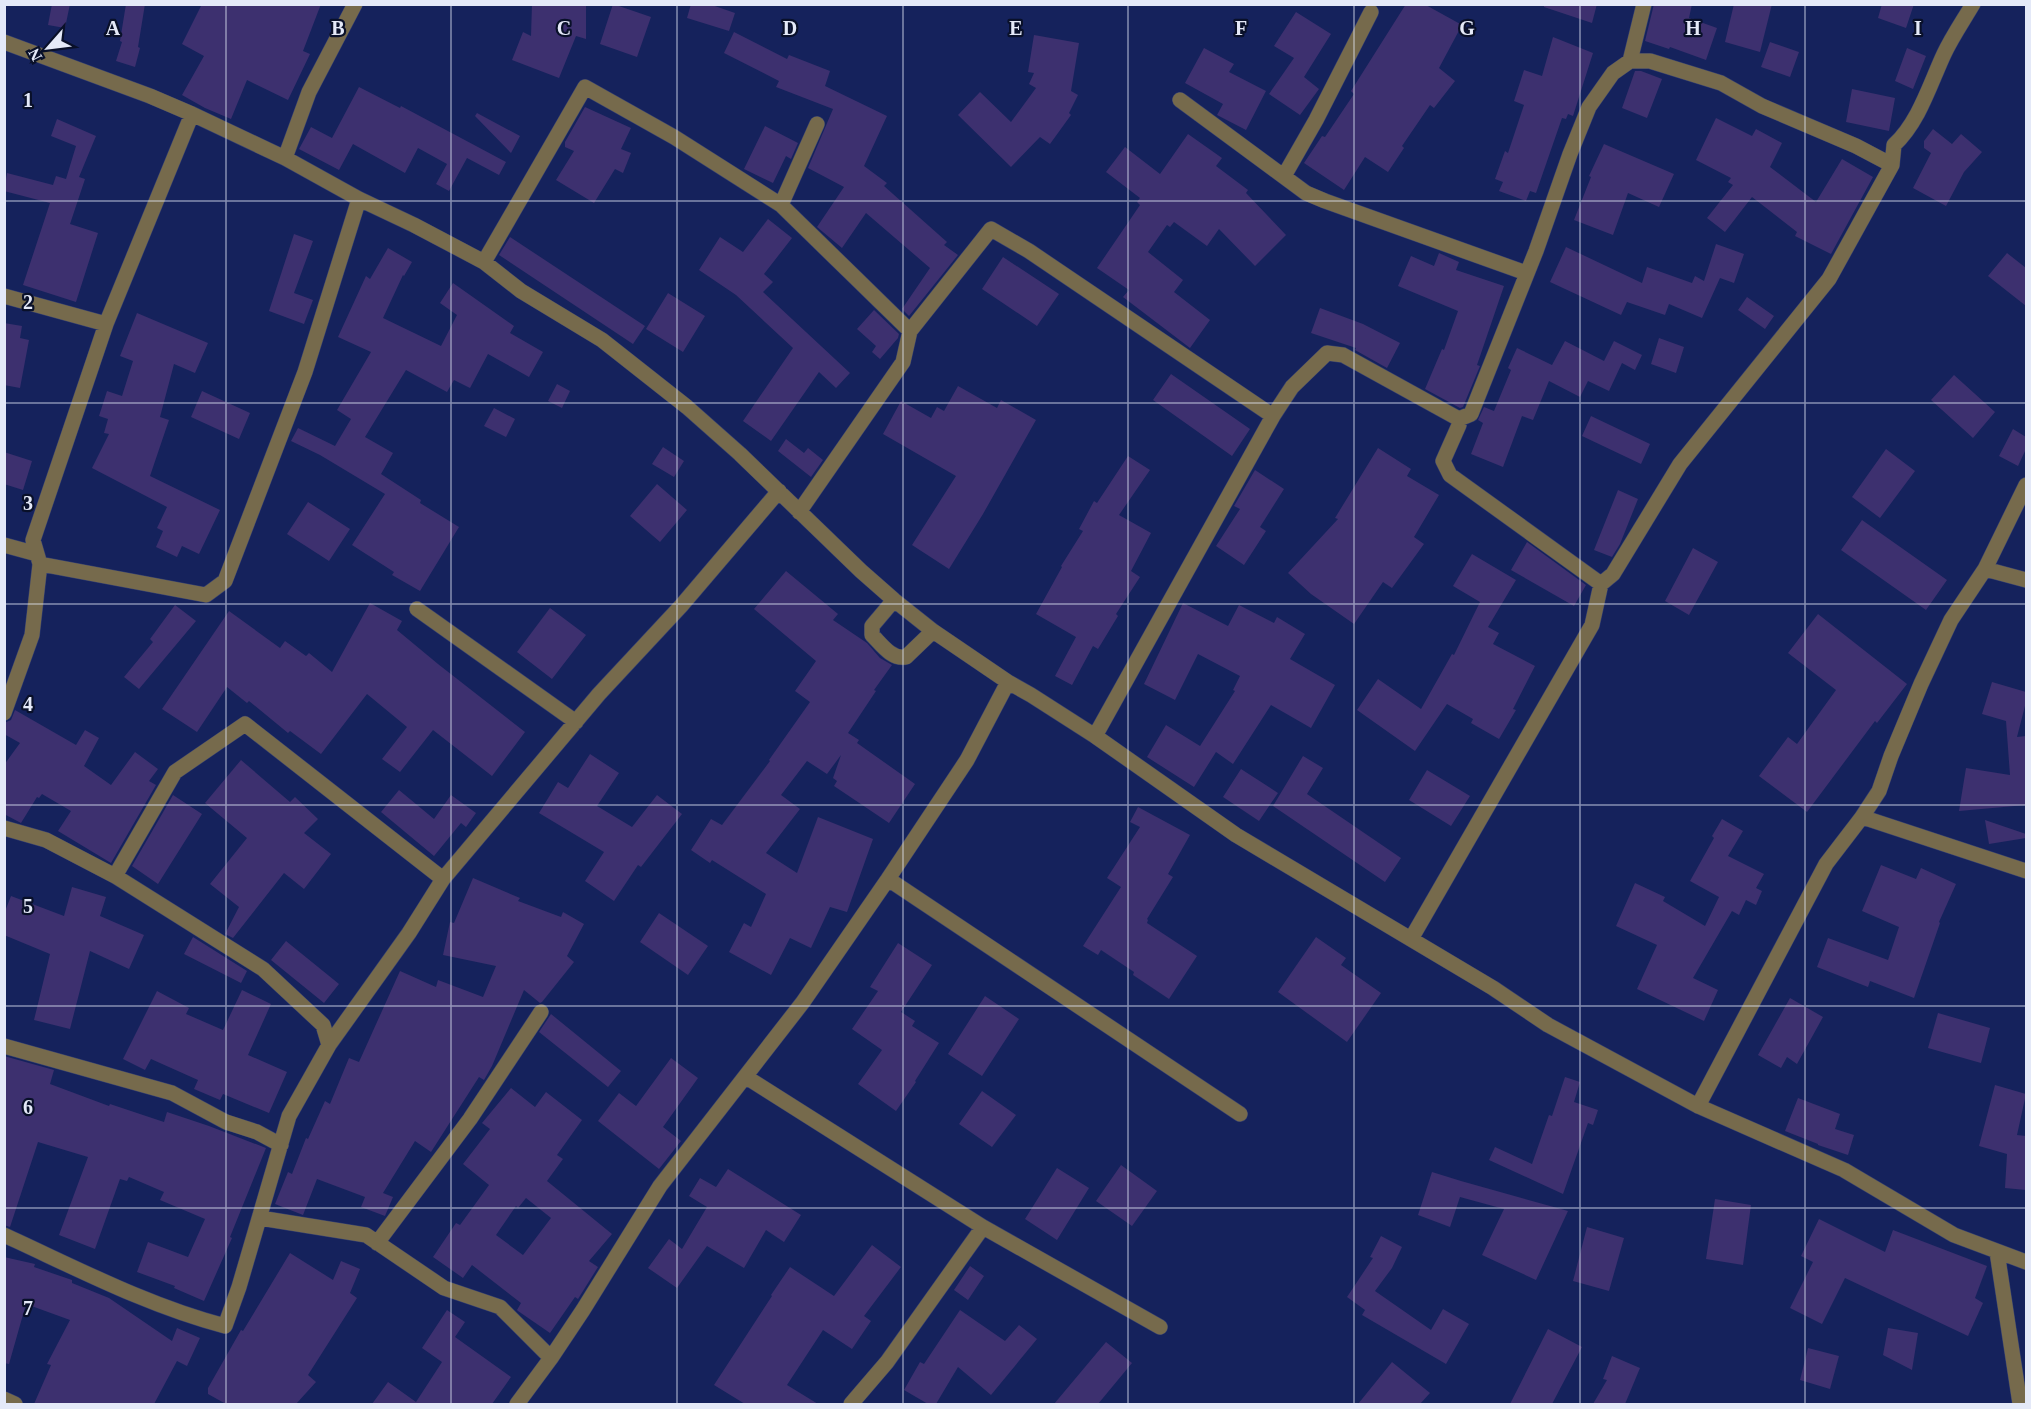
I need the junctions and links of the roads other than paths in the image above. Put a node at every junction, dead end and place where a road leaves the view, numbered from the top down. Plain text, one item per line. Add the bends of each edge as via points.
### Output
1 (355, 4) edge
2 (1644, 4) edge
3 (1973, 4) edge
4 (1371, 12) dead end
5 (4, 42) edge
6 (1630, 61) junction
7 (1180, 100) dead end
8 (192, 114) junction
9 (817, 124) dead end
10 (285, 158) junction
11 (1892, 165) junction
12 (1284, 176) junction
13 (359, 199) junction
14 (781, 205) junction
15 (484, 262) junction
16 (1526, 273) junction
17 (4, 296) edge
18 (106, 324) junction
19 (910, 331) junction
20 (1273, 416) junction
21 (1459, 419) junction
22 (2026, 485) edge
23 (778, 491) junction
24 (800, 512) junction
25 (4, 545) edge
26 (38, 559) junction
27 (1985, 569) junction
28 (2026, 580) edge
29 (1601, 584) junction
30 (894, 600) junction
31 (417, 609) dead end
32 (933, 631) junction
33 (1008, 682) junction
34 (4, 713) edge
35 (576, 722) junction
36 (1095, 736) junction
37 (1862, 817) junction
38 (4, 828) edge
39 (2026, 871) edge
40 (115, 876) junction
41 (443, 879) junction
42 (888, 879) junction
43 (1411, 939) junction
44 (542, 1011) dead end
45 (329, 1045) junction
46 (4, 1046) edge
47 (746, 1077) junction
48 (1698, 1106) junction
49 (1240, 1114) dead end
50 (281, 1145) junction
51 (260, 1218) junction
52 (983, 1227) junction
53 (4, 1235) edge
54 (377, 1243) junction
55 (1997, 1252) junction
56 (2026, 1262) edge
57 (1160, 1327) dead end
58 (551, 1358) junction
59 (4, 1399) edge
60 (15, 1404) edge
61 (517, 1404) edge
62 (851, 1404) edge
63 (2020, 1404) edge

1 - 10 street via 309,92
2 - 6 street
3 - 11 street via 1945,51 1917,115 1894,145
4 - 12 street
5 - 8 street
6 - 11 street via 1650,61 1721,83 1762,106
6 - 16 street via 1613,73 1590,107
7 - 12 street
8 - 10 street
8 - 18 street
9 - 14 street
10 - 13 street
11 - 29 street via 1829,279 1680,464 1613,574
12 - 16 street via 1325,201
13 - 15 street
13 - 26 street via 305,372 225,580 206,595
14 - 15 street via 674,137 585,87
14 - 19 street
15 - 23 street via 521,291 602,340 687,407
16 - 21 street via 1475,406 1471,414
17 - 18 street
18 - 26 street via 33,540
19 - 20 street via 991,229
19 - 24 street via 903,362
20 - 21 street via 1292,387 1327,353 1343,355
20 - 36 street
21 - 29 street via 1443,462 1450,475
22 - 27 street
23 - 24 street
23 - 35 street
24 - 30 street
25 - 26 street
26 - 34 street via 32,635
27 - 28 street
27 - 37 street via 1951,620 1879,791
29 - 43 street via 1592,625
30 - 32 street
30 - 32 street via 871,631 893,655 906,657
31 - 35 street
32 - 33 street
33 - 36 street
33 - 42 street via 968,760
35 - 41 street
36 - 43 street via 1236,835
37 - 39 street
37 - 48 street via 1826,864
38 - 40 street via 46,840
40 - 41 street via 175,772 245,724
40 - 45 street via 263,969 323,1025
41 - 45 street
42 - 47 street
42 - 49 street
43 - 48 street via 1548,1024
44 - 54 street via 471,1119
45 - 50 street via 289,1116
46 - 50 street via 172,1093
47 - 52 street
47 - 58 street via 660,1186
48 - 55 street via 1844,1170 1954,1235
50 - 51 street
51 - 53 street via 225,1326 186,1316
51 - 54 street via 366,1235
52 - 57 street
52 - 62 street via 887,1362
54 - 58 street via 444,1288 500,1307
55 - 56 street
55 - 63 street
58 - 61 street
59 - 60 street

